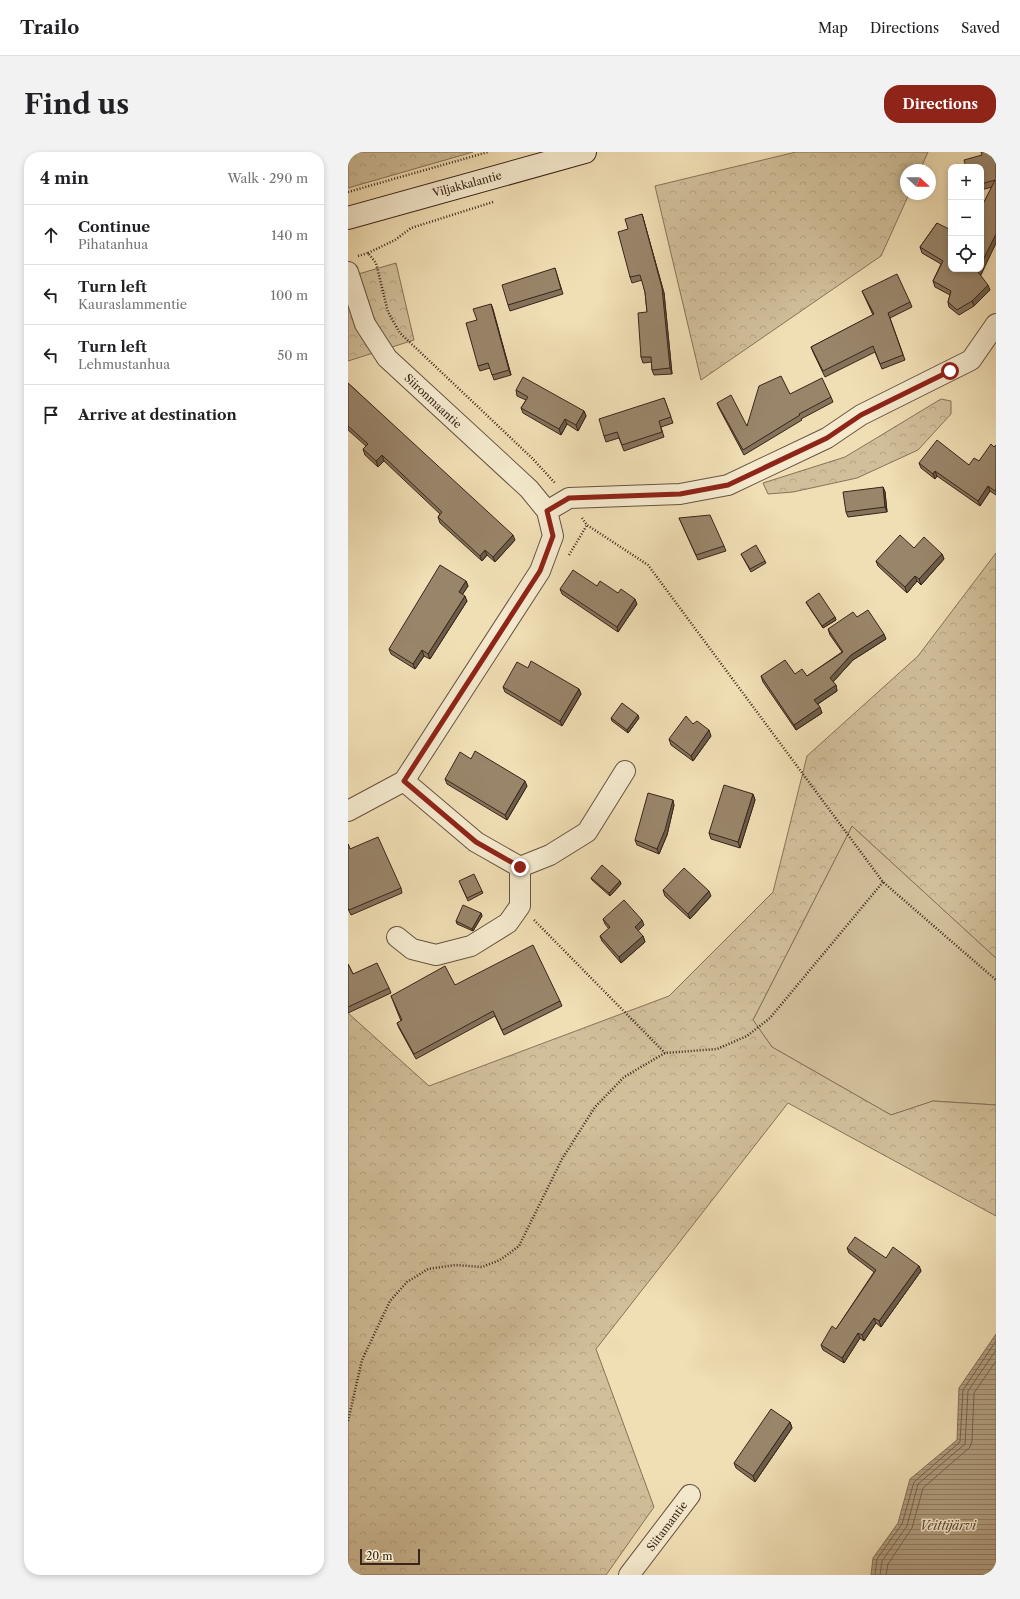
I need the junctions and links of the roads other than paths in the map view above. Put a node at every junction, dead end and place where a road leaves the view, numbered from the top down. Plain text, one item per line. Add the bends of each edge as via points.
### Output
1 (586, 152) edge
2 (348, 218) edge
3 (351, 264) edge
4 (996, 324) edge
5 (547, 511) junction
6 (626, 771) dead end
7 (404, 781) junction
8 (348, 811) edge
9 (520, 867) junction
10 (397, 937) dead end
11 (690, 1495) dead end
12 (629, 1575) edge

1 - 2 main road, Viljakkalantie
3 - 5 street, Siironmaantie via 365,324 387,358 529,489
4 - 5 street via 971,360 861,415 827,438 728,485 680,494 569,498
5 - 7 street via 553,536 540,571
6 - 9 street via 587,832 550,855
7 - 8 street
7 - 9 street via 476,842
9 - 10 street via 520,906 508,923 471,946 436,955 412,949
11 - 12 street, Siitamantie

